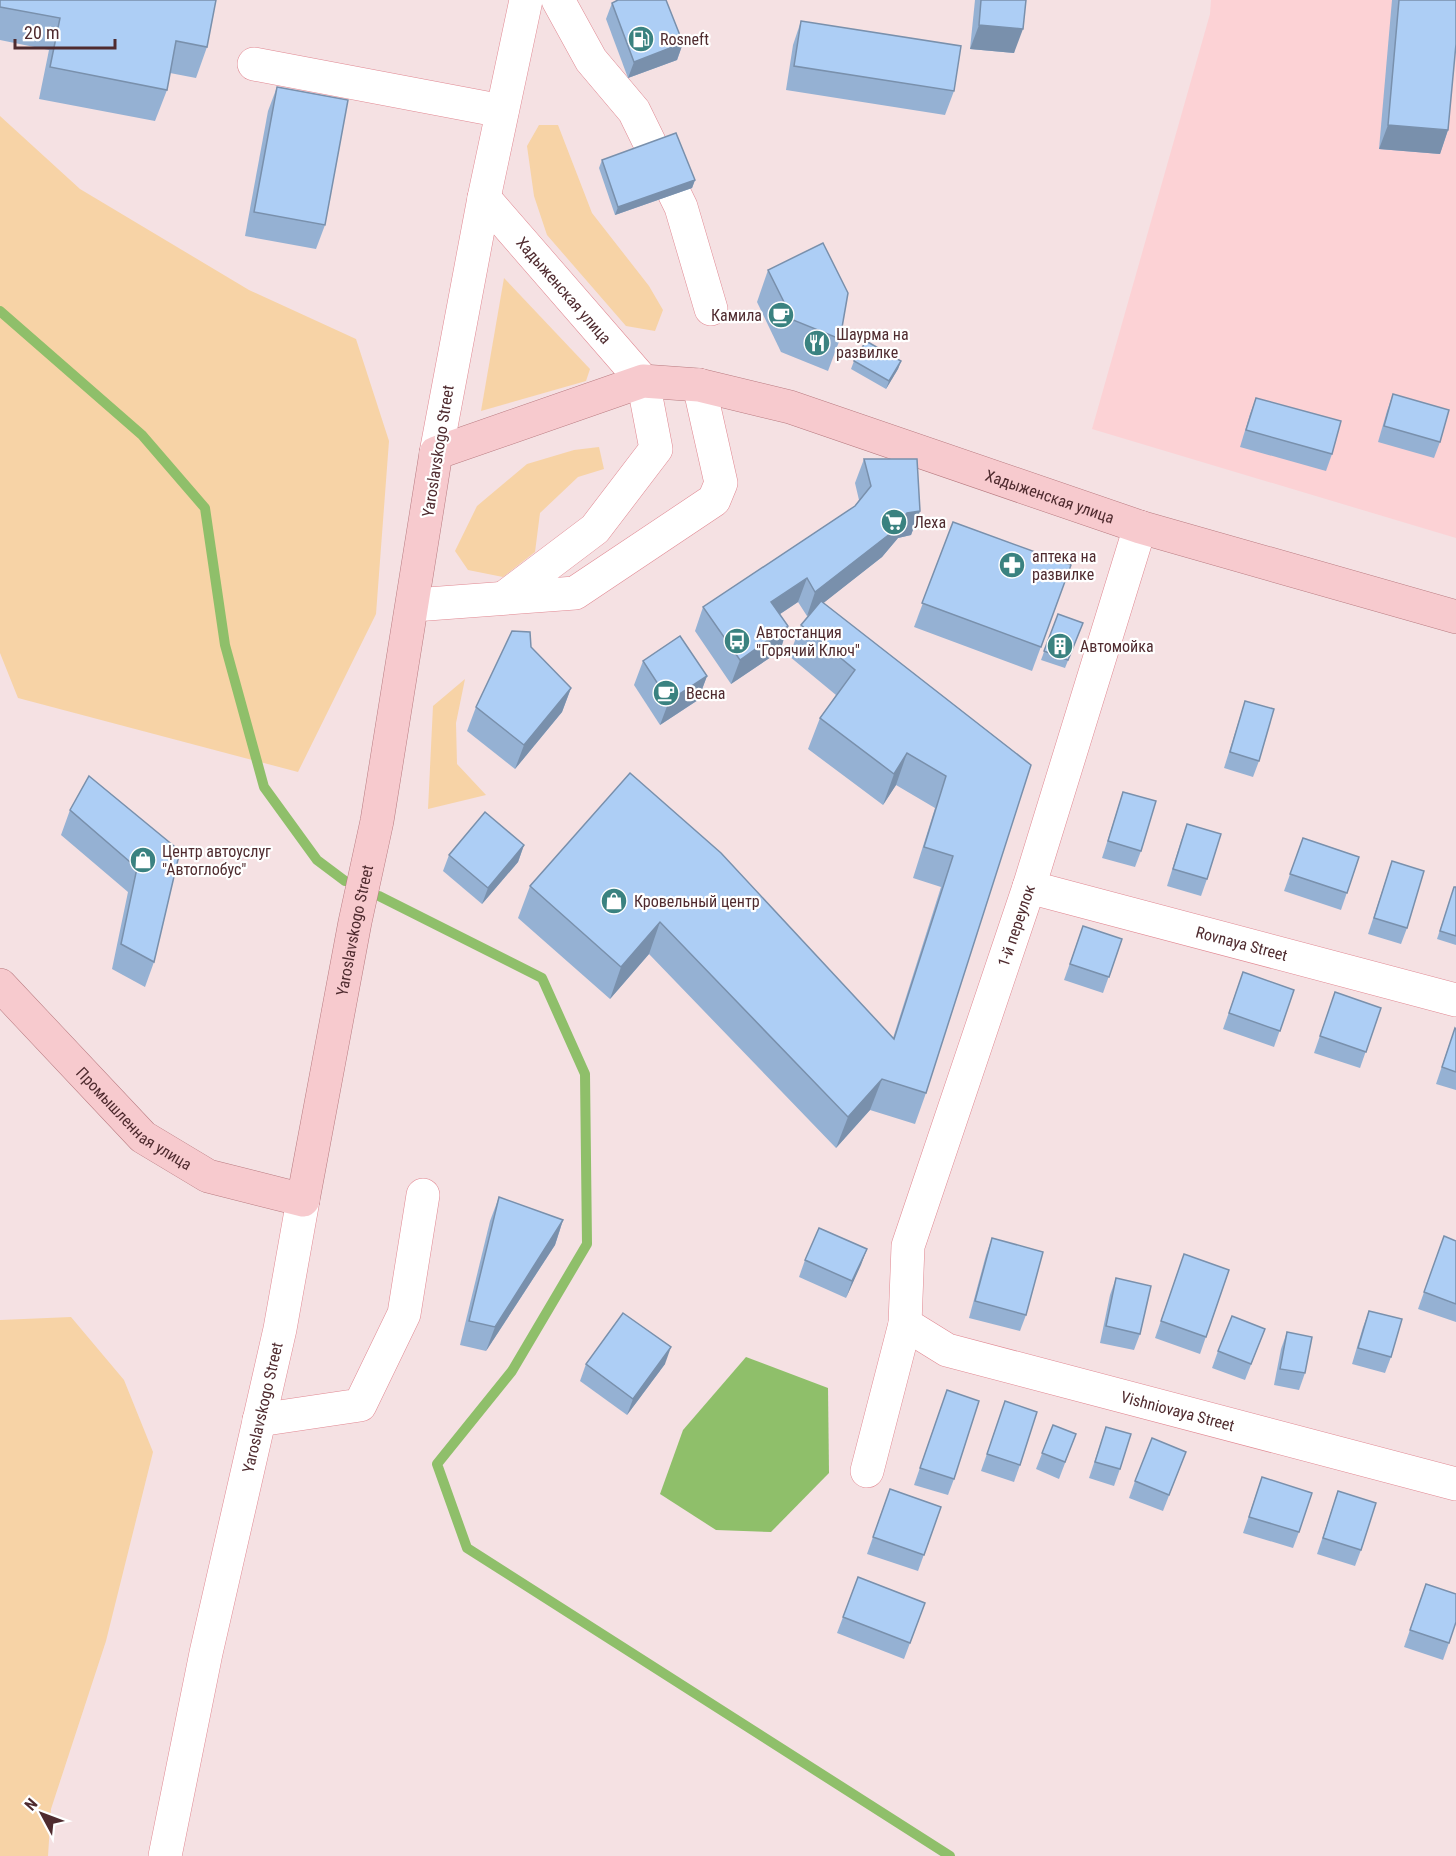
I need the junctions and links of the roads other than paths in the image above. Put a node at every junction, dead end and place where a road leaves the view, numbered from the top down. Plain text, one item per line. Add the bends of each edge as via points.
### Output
1 (526, 0) edge
2 (558, 0) edge
3 (254, 64) dead end
4 (502, 111) junction
5 (484, 198) junction
6 (711, 309) dead end
7 (643, 381) junction
8 (699, 385) junction
9 (436, 453) junction
10 (1140, 527) junction
11 (505, 597) junction
12 (414, 605) junction
13 (1456, 617) edge
14 (1029, 887) junction
15 (0, 985) edge
16 (1456, 1000) edge
17 (423, 1196) dead end
18 (303, 1200) junction
19 (905, 1324) junction
20 (259, 1420) junction
21 (867, 1471) dead end
22 (1456, 1484) edge
23 (165, 1856) edge

1 - 4 street, Yaroslavskogo Street
2 - 6 street via 591,60 634,111 681,207
3 - 4 street
4 - 5 street, Yaroslavskogo Street
5 - 7 street, Хадыженская улица
5 - 9 street, Yaroslavskogo Street
7 - 8 main road, Хадыженская улица
7 - 9 main road, Хадыженская улица
7 - 11 street via 656,450 595,529
8 - 10 main road, Хадыженская улица via 790,407
8 - 11 street via 721,483 714,500 575,593
9 - 12 main road, Yaroslavskogo Street
10 - 13 main road, Хадыженская улица
10 - 14 street, 1-й переулок
11 - 12 street
12 - 18 main road, Yaroslavskogo Street via 378,821
14 - 16 street, Rovnaya Street
14 - 19 street, 1-й переулок via 908,1246
15 - 18 main road, Промышленная улица via 143,1137 208,1176
17 - 20 street via 404,1314 360,1405
18 - 20 street, Yaroslavskogo Street
19 - 21 street, 1-й переулок
19 - 22 street, Vishniovaya Street via 947,1350
20 - 23 street, Yaroslavskogo Street

